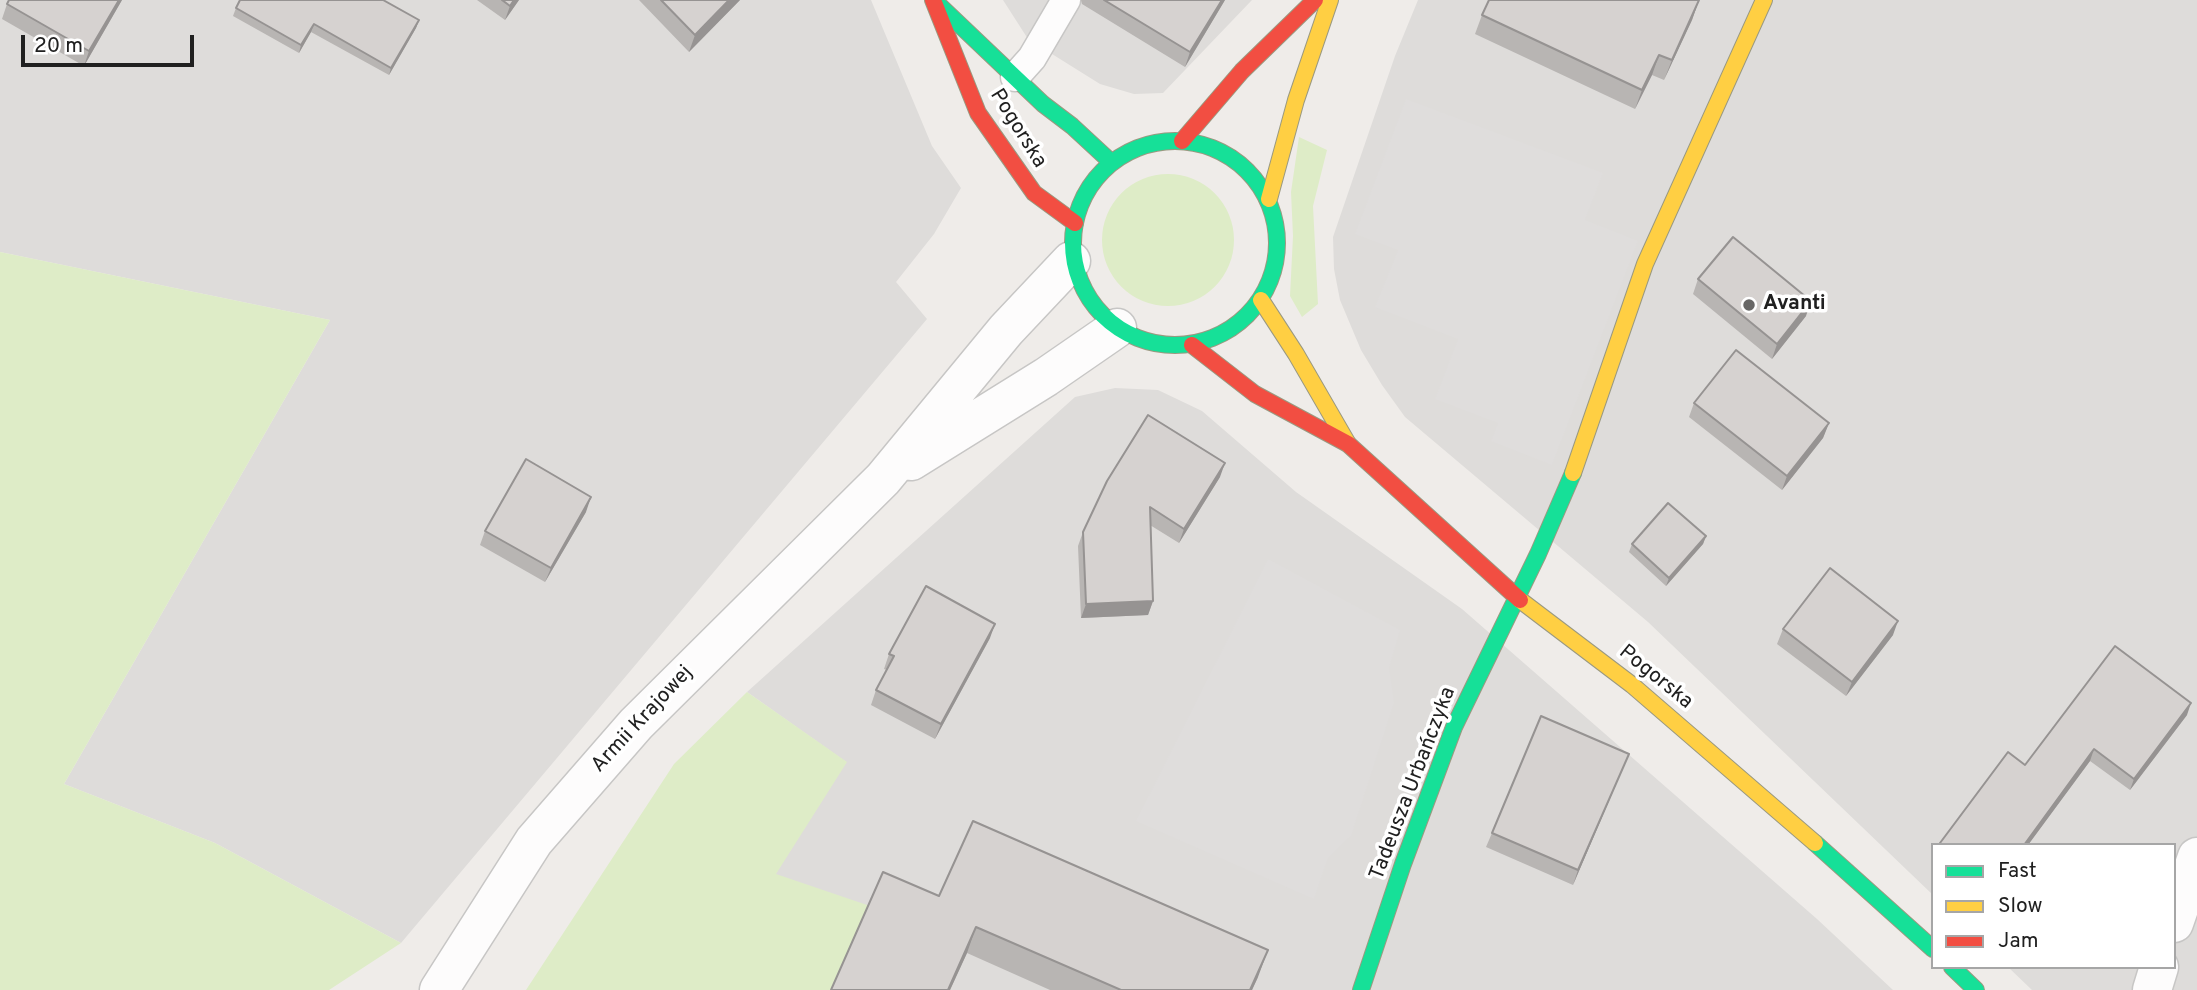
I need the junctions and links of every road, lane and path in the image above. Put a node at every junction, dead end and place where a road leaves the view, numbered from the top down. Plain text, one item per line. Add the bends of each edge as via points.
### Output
1 (933, 0) edge
2 (1066, 0) edge
3 (1315, 0) edge
4 (1330, 0) edge
5 (1764, 0) edge
6 (1015, 77) junction
7 (1182, 141) junction
8 (1112, 163) junction
9 (1269, 199) junction
10 (1074, 223) junction
11 (1071, 261) junction
12 (1261, 300) junction
13 (1117, 328) junction
14 (1192, 345) junction
15 (1348, 444) junction
16 (883, 479) junction
17 (1517, 597) junction
18 (2197, 856) edge
19 (2176, 917) edge
20 (1931, 947) edge
21 (1954, 969) edge
22 (2158, 969) edge
23 (439, 990) edge
24 (1361, 990) edge
25 (1976, 990) edge
26 (2152, 990) edge

1 - 6 street, Pogorska
1 - 10 street, Pogorska via 978,113 1034,193
2 - 6 lane via 1032,58
3 - 7 street via 1242,71
4 - 9 street
5 - 17 street, Tadeusza Urbańczyka via 1645,264 1575,468
6 - 8 street, Pogorska
7 - 8 street via 1134,150
7 - 9 street via 1233,158
8 - 10 street via 1093,181
9 - 12 street via 1277,225 1278,252 1272,280
10 - 11 street
11 - 13 street via 1085,293
11 - 16 street, Armii Krajowej via 1006,330
12 - 14 street via 1239,325
12 - 15 street, Pogorska
13 - 14 street via 1166,346
13 - 16 street, Armii Krajowej
14 - 15 street, Pogorska via 1255,394
15 - 17 street, Pogorska
16 - 23 street, Armii Krajowej via 636,724 534,841
17 - 20 street, Pogorska via 1632,685
17 - 24 street, Tadeusza Urbańczyka via 1454,727
18 - 19 street
21 - 25 street
22 - 26 street

